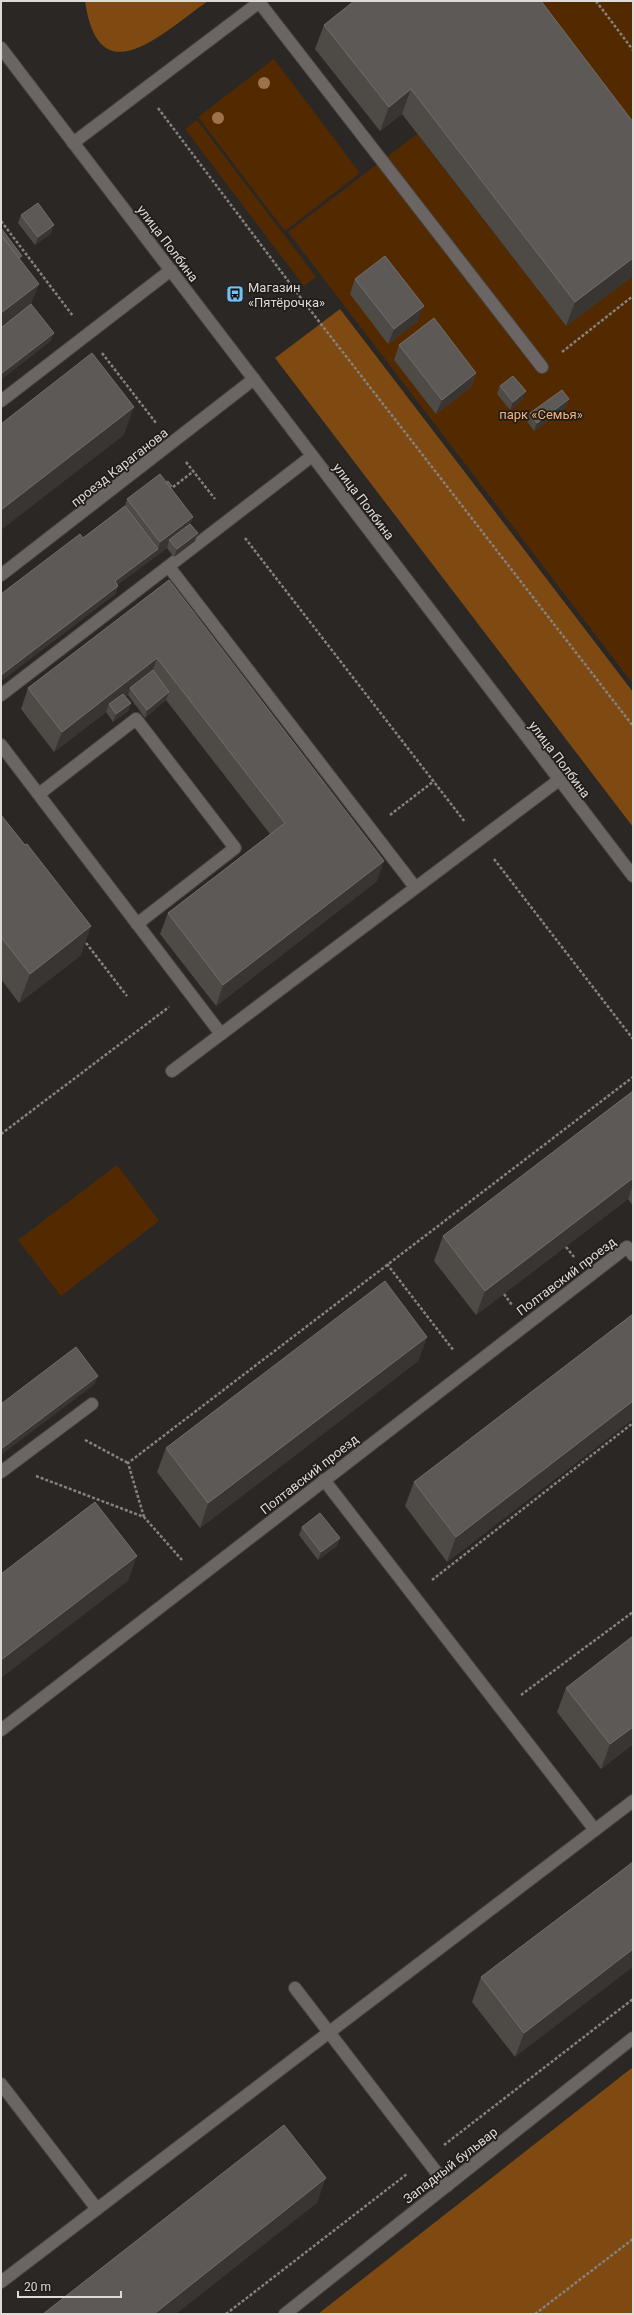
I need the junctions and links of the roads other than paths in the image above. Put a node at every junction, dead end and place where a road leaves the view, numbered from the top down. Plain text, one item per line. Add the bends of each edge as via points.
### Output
1 (260, 2) edge
2 (1, 48) edge
3 (73, 143) junction
4 (171, 270) junction
5 (542, 367) road end
6 (254, 380) junction
7 (1, 401) edge
8 (312, 456) junction
9 (169, 567) junction
10 (1, 576) edge
11 (1, 695) edge
12 (1, 745) edge
13 (559, 780) junction
14 (39, 794) junction
15 (633, 876) edge
16 (415, 887) junction
17 (137, 924) junction
18 (220, 1034) junction
19 (172, 1072) dead end
20 (633, 1255) edge
21 (92, 1404) dead end
22 (5, 1469) edge
23 (324, 1480) junction
24 (1, 1730) edge
25 (633, 1801) edge
26 (595, 1830) junction
27 (295, 1988) dead end
28 (329, 2033) junction
29 (633, 2038) edge
30 (1, 2084) edge
31 (447, 2186) junction
32 (97, 2209) junction
33 (1, 2282) edge
34 (285, 2314) edge

1 - 3 street
1 - 5 street
2 - 3 street, улица Полбина
3 - 4 street, улица Полбина
4 - 6 street, улица Полбина
4 - 7 street
6 - 8 street, улица Полбина
6 - 10 street, проезд Караганова
8 - 9 street
8 - 13 street, улица Полбина
9 - 11 street
9 - 16 street
12 - 14 street
13 - 15 street, улица Полбина
13 - 16 street
14 - 17 street
14 - 17 street via 136,720 235,848
16 - 18 street
17 - 18 street
18 - 19 street
20 - 23 street, Полтавский проезд via 627,1247
21 - 22 street
23 - 24 street, Полтавский проезд
23 - 26 street
25 - 26 street
26 - 28 street
27 - 28 street
28 - 31 street
28 - 32 street
29 - 31 street, Западный бульвар
30 - 32 street
31 - 34 street, Западный бульвар
32 - 33 street

